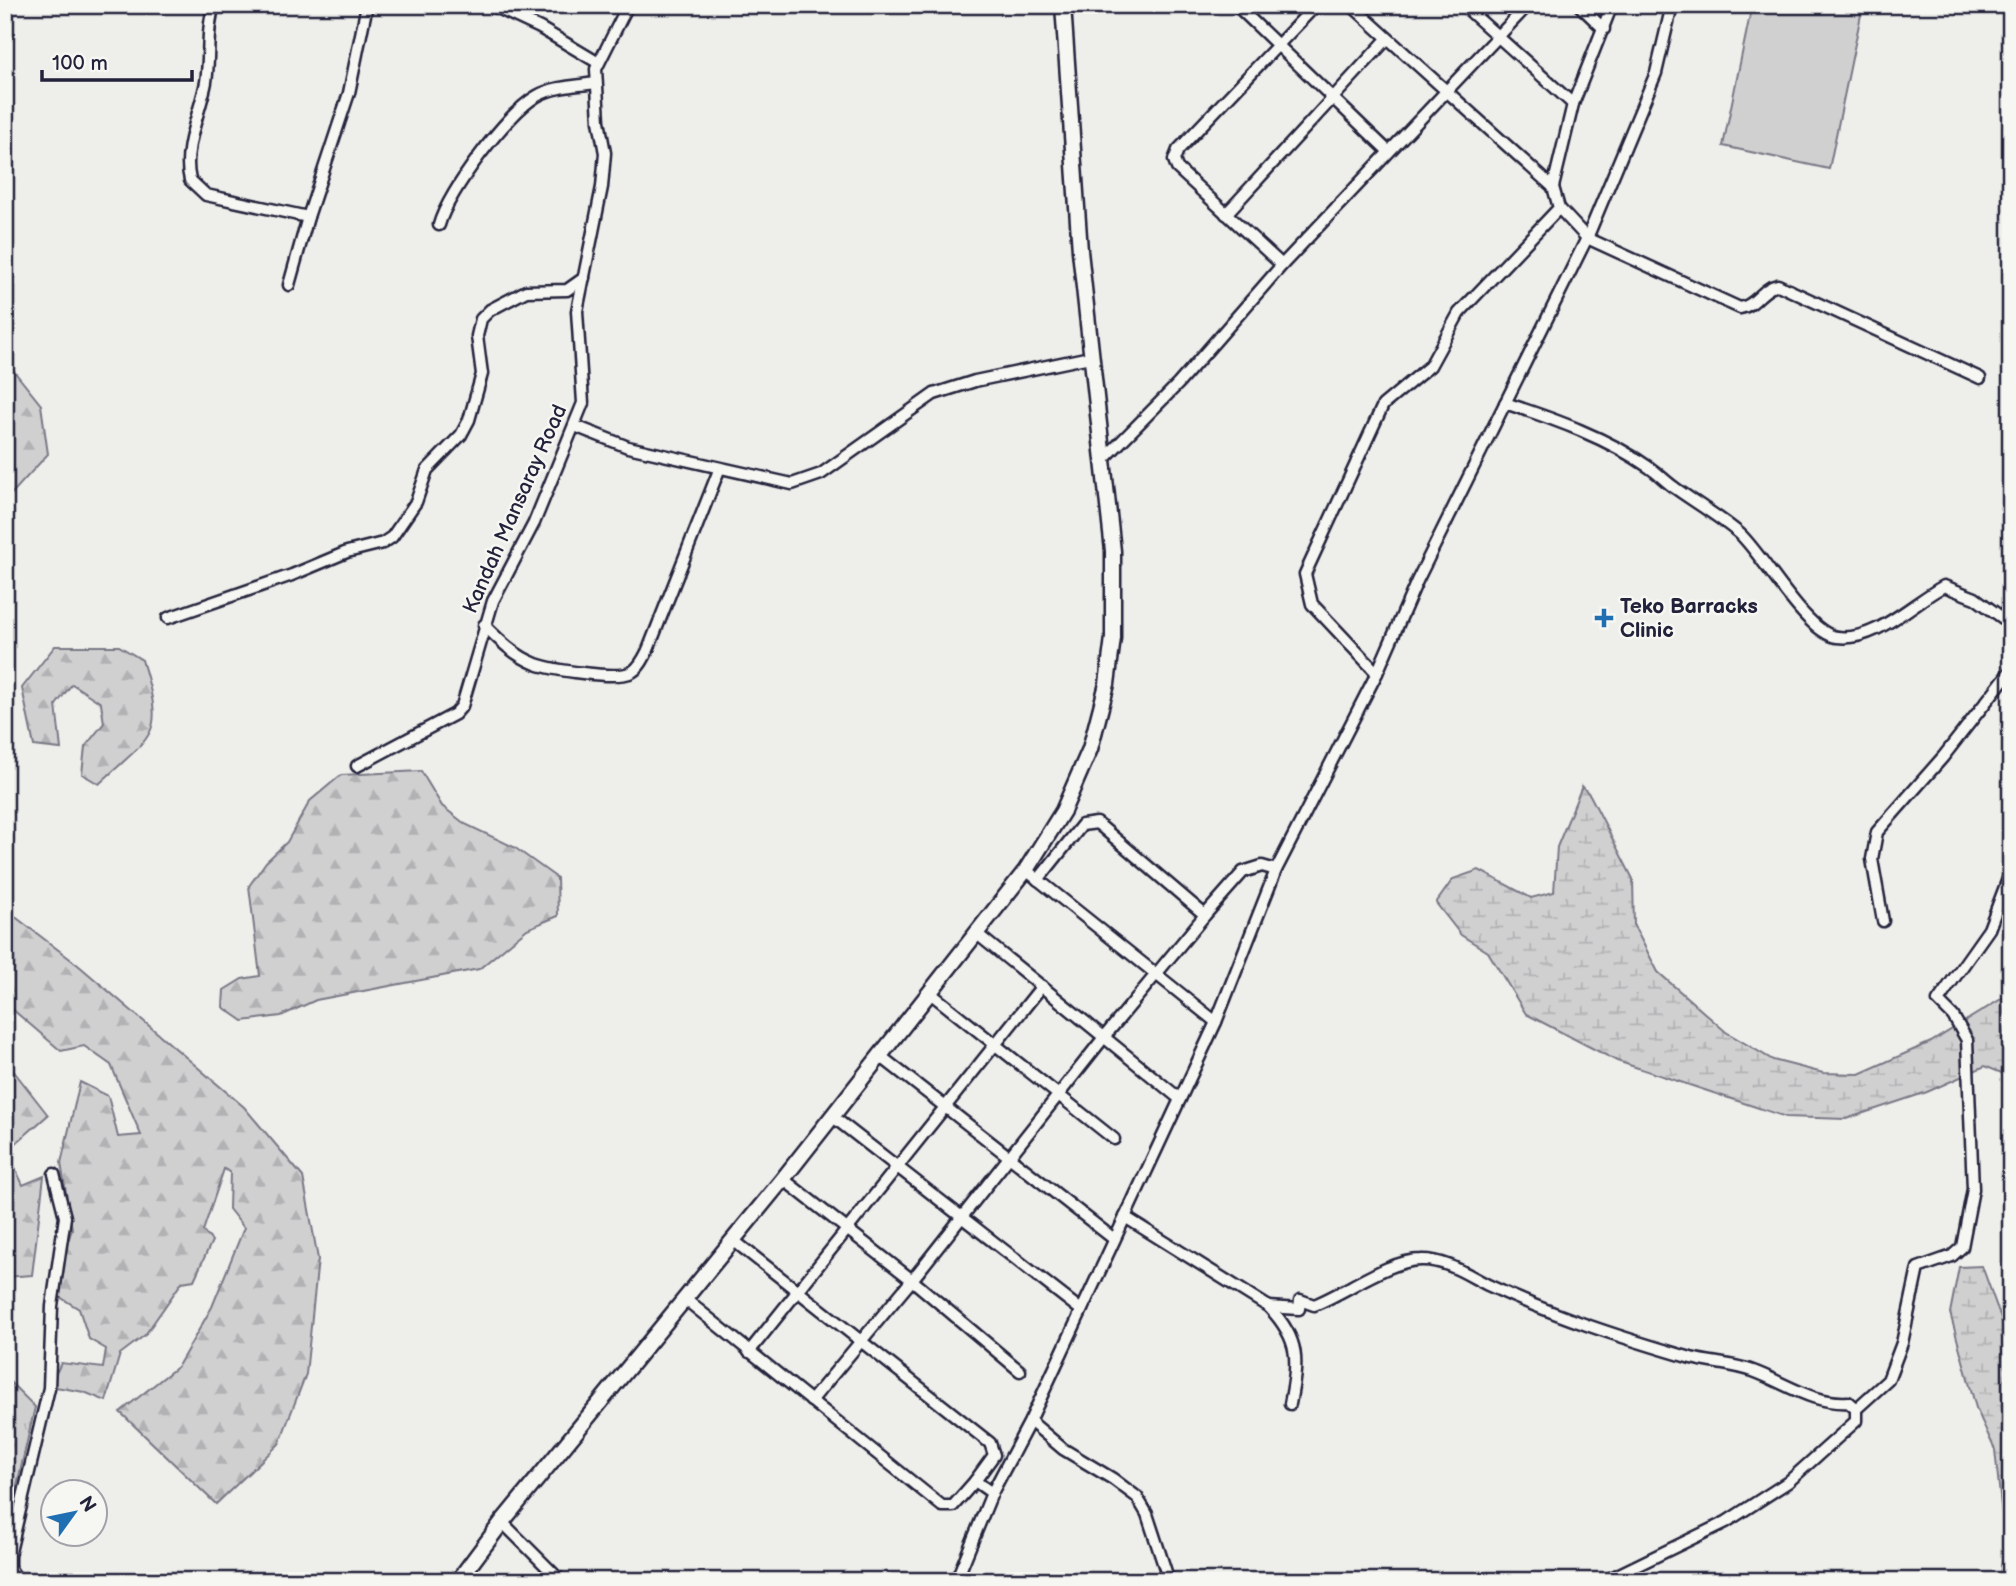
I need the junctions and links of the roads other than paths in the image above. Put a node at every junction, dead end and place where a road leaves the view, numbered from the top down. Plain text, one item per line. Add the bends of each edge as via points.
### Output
1 (214, 5) edge
2 (367, 5) edge
3 (491, 5) edge
4 (628, 5) edge
5 (1063, 5) edge
6 (1236, 5) edge
7 (1316, 5) edge
8 (1351, 5) edge
9 (1463, 5) edge
10 (1528, 5) edge
11 (1579, 5) edge
12 (1612, 5) edge
13 (1672, 5) edge
14 (1604, 29) junction
15 (1496, 37) junction
16 (1387, 39) junction
17 (1278, 46) junction
18 (597, 62) junction
19 (596, 83) junction
20 (1445, 93) junction
21 (1332, 98) junction
22 (1573, 104) junction
23 (1388, 151) junction
24 (1553, 187) junction
25 (1559, 208) junction
26 (1226, 214) junction
27 (308, 217) junction
28 (439, 225) dead end
29 (1587, 238) junction
30 (1282, 265) junction
31 (584, 278) junction
32 (289, 285) dead end
33 (1090, 357) junction
34 (1980, 378) dead end
35 (1505, 403) junction
36 (575, 426) junction
37 (1104, 459) junction
38 (719, 470) junction
39 (168, 618) dead end
40 (2011, 624) edge
41 (484, 625) junction
42 (2011, 670) edge
43 (1377, 673) junction
44 (357, 766) dead end
45 (1276, 870) junction
46 (2011, 871) edge
47 (1032, 875) junction
48 (1205, 915) junction
49 (1883, 921) dead end
50 (976, 933) junction
51 (1156, 974) junction
52 (1042, 986) junction
53 (929, 992) junction
54 (1216, 1022) junction
55 (1105, 1036) junction
56 (994, 1044) junction
57 (879, 1055) junction
58 (1058, 1096) junction
59 (1180, 1099) junction
60 (945, 1107) junction
61 (832, 1116) junction
62 (1114, 1139) dead end
63 (1009, 1157) junction
64 (897, 1168) junction
65 (54, 1174) dead end
66 (783, 1179) junction
67 (1125, 1217) junction
68 (961, 1220) junction
69 (846, 1230) junction
70 (733, 1240) junction
71 (1114, 1240) junction
72 (912, 1280) junction
73 (796, 1290) junction
74 (685, 1299) junction
75 (1269, 1307) junction
76 (1081, 1310) junction
77 (861, 1341) junction
78 (749, 1352) junction
79 (1020, 1371) dead end
80 (810, 1401) junction
81 (1290, 1404) dead end
82 (1856, 1409) junction
83 (1030, 1421) junction
84 (975, 1481) junction
85 (992, 1493) junction
86 (502, 1522) junction
87 (18, 1581) edge
88 (458, 1581) edge
89 (561, 1581) edge
90 (956, 1581) edge
91 (1169, 1581) edge
92 (1605, 1581) edge

1 - 27 street via 206,80 190,152 190,180 206,195
2 - 27 street via 349,93
3 - 18 street
4 - 18 street, Kandah Mansaray Road
5 - 33 main road
6 - 17 street
7 - 17 street
8 - 16 street
9 - 15 street
10 - 15 street
11 - 14 street
12 - 14 street
13 - 29 street via 1656,74
14 - 22 street
15 - 20 street
15 - 22 street
16 - 20 street
16 - 21 street
17 - 21 street
17 - 26 street via 1178,150 1174,160
18 - 19 street, Kandah Mansaray Road
19 - 28 street via 539,95 522,107 463,179
19 - 31 street, Kandah Mansaray Road via 605,153
20 - 23 street
20 - 24 street
21 - 23 street
21 - 26 street
22 - 24 street
23 - 30 street
24 - 25 street
25 - 29 street
25 - 43 street via 1459,313 1430,366 1383,405 1305,574 1312,604
26 - 30 street
27 - 32 street
29 - 34 street via 1740,308 1749,307 1770,286 1778,285
29 - 35 street
30 - 37 street via 1178,384
31 - 36 street, Kandah Mansaray Road via 577,311 583,403
31 - 39 street via 567,289 526,291 481,319 477,337 482,374 470,420 427,470 416,502 392,537
33 - 37 main road
33 - 38 street via 934,394 803,483
35 - 40 street via 1556,420 1650,468 1740,534 1785,593 1818,627 1835,637 1880,629 1944,586 1975,598
35 - 43 street
36 - 38 street via 628,447
36 - 41 street, Kandah Mansaray Road
37 - 47 main road via 1113,551 1113,638 1107,684 1090,749
38 - 41 street via 648,650 634,671 600,674 536,664 504,645
41 - 44 street, Kandah Mansaray Road via 462,706 455,714
42 - 49 street via 1877,832 1872,859
43 - 45 street
45 - 48 street via 1262,866 1243,872
45 - 54 street
46 - 82 street via 1989,929 1938,1001 1967,1040 1973,1189 1962,1247 1952,1256 1918,1268 1902,1343 1888,1380
47 - 48 street via 1082,825 1097,823
47 - 50 main road
47 - 51 street
48 - 51 street
50 - 52 street
50 - 53 main road
51 - 54 street
51 - 55 street
52 - 55 street
52 - 56 street
53 - 56 street
53 - 57 main road
54 - 59 street
55 - 58 street
55 - 59 street
56 - 58 street
56 - 60 street
57 - 60 street
57 - 61 main road
58 - 62 street
58 - 63 street
59 - 67 street
60 - 63 street
60 - 64 street
61 - 64 street
61 - 66 main road
63 - 68 street
63 - 71 street
64 - 68 street
64 - 69 street
65 - 87 street via 65,1217 52,1306 49,1388 9,1556 9,1567
66 - 69 street
66 - 70 main road
67 - 71 street
67 - 75 street
68 - 72 street
68 - 76 street
69 - 72 street
69 - 73 street
70 - 73 street
70 - 74 main road
71 - 76 street
72 - 77 street
72 - 79 street
73 - 77 street
73 - 78 street
74 - 78 street
74 - 86 main road
75 - 81 street via 1284,1323 1298,1363
75 - 82 street via 1299,1309 1300,1300 1314,1305 1398,1265 1424,1259 1605,1331 1751,1370 1803,1395 1848,1402
76 - 83 street
77 - 80 street
77 - 84 street via 990,1443 994,1455
78 - 80 street
80 - 84 street via 942,1506 953,1506
82 - 92 street via 1856,1422 1788,1482 1726,1522
83 - 85 street
83 - 91 street via 1063,1449 1137,1497
84 - 85 street
85 - 90 street
86 - 88 main road
86 - 89 street

